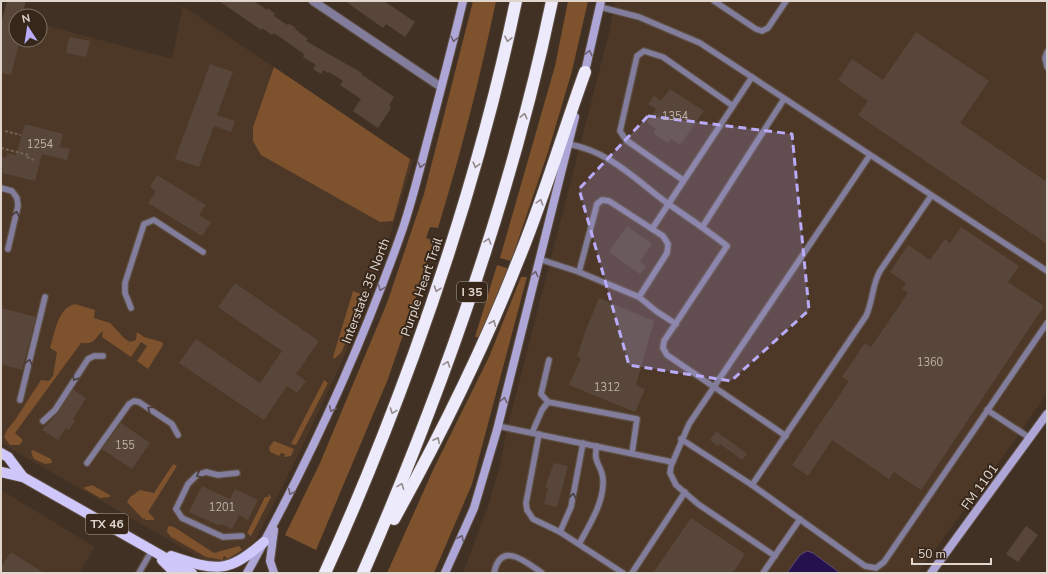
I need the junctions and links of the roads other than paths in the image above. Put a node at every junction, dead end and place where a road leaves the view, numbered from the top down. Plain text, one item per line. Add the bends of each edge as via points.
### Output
1 (313, 1) edge
2 (463, 1) edge
3 (516, 1) edge
4 (552, 1) edge
5 (714, 1) edge
6 (786, 1) edge
7 (601, 4) edge
8 (1047, 52) edge
9 (1047, 67) edge
10 (585, 72) junction
11 (752, 78) junction
12 (442, 87) junction
13 (784, 99) junction
14 (733, 106) junction
15 (568, 144) junction
16 (870, 155) junction
17 (683, 180) junction
18 (1, 188) edge
19 (930, 196) junction
20 (668, 204) junction
21 (703, 226) junction
22 (652, 229) junction
23 (8, 249) dead end
24 (203, 252) dead end
25 (539, 259) junction
26 (1047, 271) edge
27 (579, 272) junction
28 (45, 297) dead end
29 (639, 297) junction
30 (131, 308) dead end
31 (1047, 322) edge
32 (676, 324) junction
33 (103, 356) dead end
34 (549, 360) dead end
35 (714, 386) junction
36 (20, 400) dead end
37 (548, 402) junction
38 (987, 410) junction
39 (1047, 414) edge
40 (44, 421) dead end
41 (498, 426) junction
42 (532, 433) junction
43 (539, 434) junction
44 (178, 435) dead end
45 (786, 436) junction
46 (1030, 438) junction
47 (682, 439) junction
48 (584, 443) junction
49 (597, 446) junction
50 (1, 453) edge
51 (632, 453) junction
52 (672, 462) junction
53 (87, 463) dead end
54 (1, 472) edge
55 (237, 473) dead end
56 (22, 477) junction
57 (752, 485) junction
58 (685, 492) junction
59 (800, 519) junction
60 (274, 525) junction
61 (560, 532) junction
62 (242, 536) dead end
63 (264, 542) junction
64 (579, 544) junction
65 (152, 550) junction
66 (775, 556) junction
67 (325, 572) edge
68 (138, 573) edge
69 (175, 573) edge
70 (192, 573) edge
71 (247, 573) edge
72 (274, 573) edge
73 (364, 573) edge
74 (445, 573) edge
75 (494, 573) edge
76 (542, 573) edge
77 (623, 573) edge
78 (632, 573) edge
79 (763, 573) edge
80 (931, 573) edge

1 - 12 street
2 -> 12 main road, Interstate 35 North
3 -> 67 highway, Purple Heart Trail / I 35 via 490,115 437,290 385,432
73 -> 4 highway, I 35 via 398,494 464,317 496,219 520,133
5 - 6 lane via 762,31 768,28
10 -> 7 main road
7 - 11 lane via 688,36
8 - 9 lane
10 - 15 main road
73 -> 10 highway via 429,456 491,328 538,210 558,144
11 - 13 lane
11 - 14 lane
12 -> 60 main road, Interstate 35 North via 403,227 371,315 327,420
13 - 16 lane
13 - 21 lane
14 - 17 lane
14 - 17 lane via 663,57 644,51 636,56 620,131 626,140
15 - 20 lane via 586,147 603,155
15 - 25 main road
16 - 19 lane
16 - 35 lane
17 - 20 lane
23 -> 18 lane via 18,202 12,191
19 - 26 lane
19 - 45 lane via 880,270 866,316
20 - 21 lane
20 - 22 lane
21 - 32 lane via 726,246
22 - 27 lane via 611,202 600,201 596,207
22 - 29 lane via 666,239 668,250
24 - 30 lane via 154,220 144,224 125,283 125,293
25 - 27 lane
41 -> 25 main road
27 - 29 lane
36 -> 28 lane
29 - 32 lane
31 - 38 lane
32 - 35 lane via 664,341 664,352
33 -> 40 lane via 88,359 55,410
34 - 37 lane via 541,394
35 - 45 lane
35 - 47 lane via 686,428
37 - 42 lane
37 - 51 lane via 637,418
38 - 46 lane
38 - 59 lane via 881,565 876,568 865,566
39 - 46 main road, FM 1101 / FM 1101
41 - 42 lane
74 -> 41 main road via 474,508
42 - 43 lane
43 - 48 lane
43 - 61 lane via 526,503 527,510 533,519
44 -> 53 lane via 172,424 134,401 129,404
45 - 57 lane
46 - 80 main road, FM 1101 / FM 1101
47 - 52 lane
47 - 57 lane
48 - 49 lane
61 -> 48 lane via 571,507
49 - 51 lane
49 - 64 lane via 595,458 602,473 603,490
50 - 56 main road, TX 46
51 - 52 lane
52 - 58 lane via 672,479 676,486
54 - 56 main road, TX 46
55 -> 62 lane via 218,475 206,472 197,475 188,484 176,509 182,518 222,537
56 - 65 main road, TX 46
57 - 59 lane
58 - 66 lane via 698,504
58 - 78 lane
59 - 66 lane
60 - 63 main road, Interstate 35 North
60 - 72 main road via 270,556
61 - 64 lane
63 - 65 main road via 243,561 218,570
63 - 71 main road, Interstate 35 North
64 - 77 lane
65 - 68 lane
65 - 69 main road
65 - 70 main road, TX 46
66 - 79 lane
75 - 76 lane via 498,561 510,556 518,557

